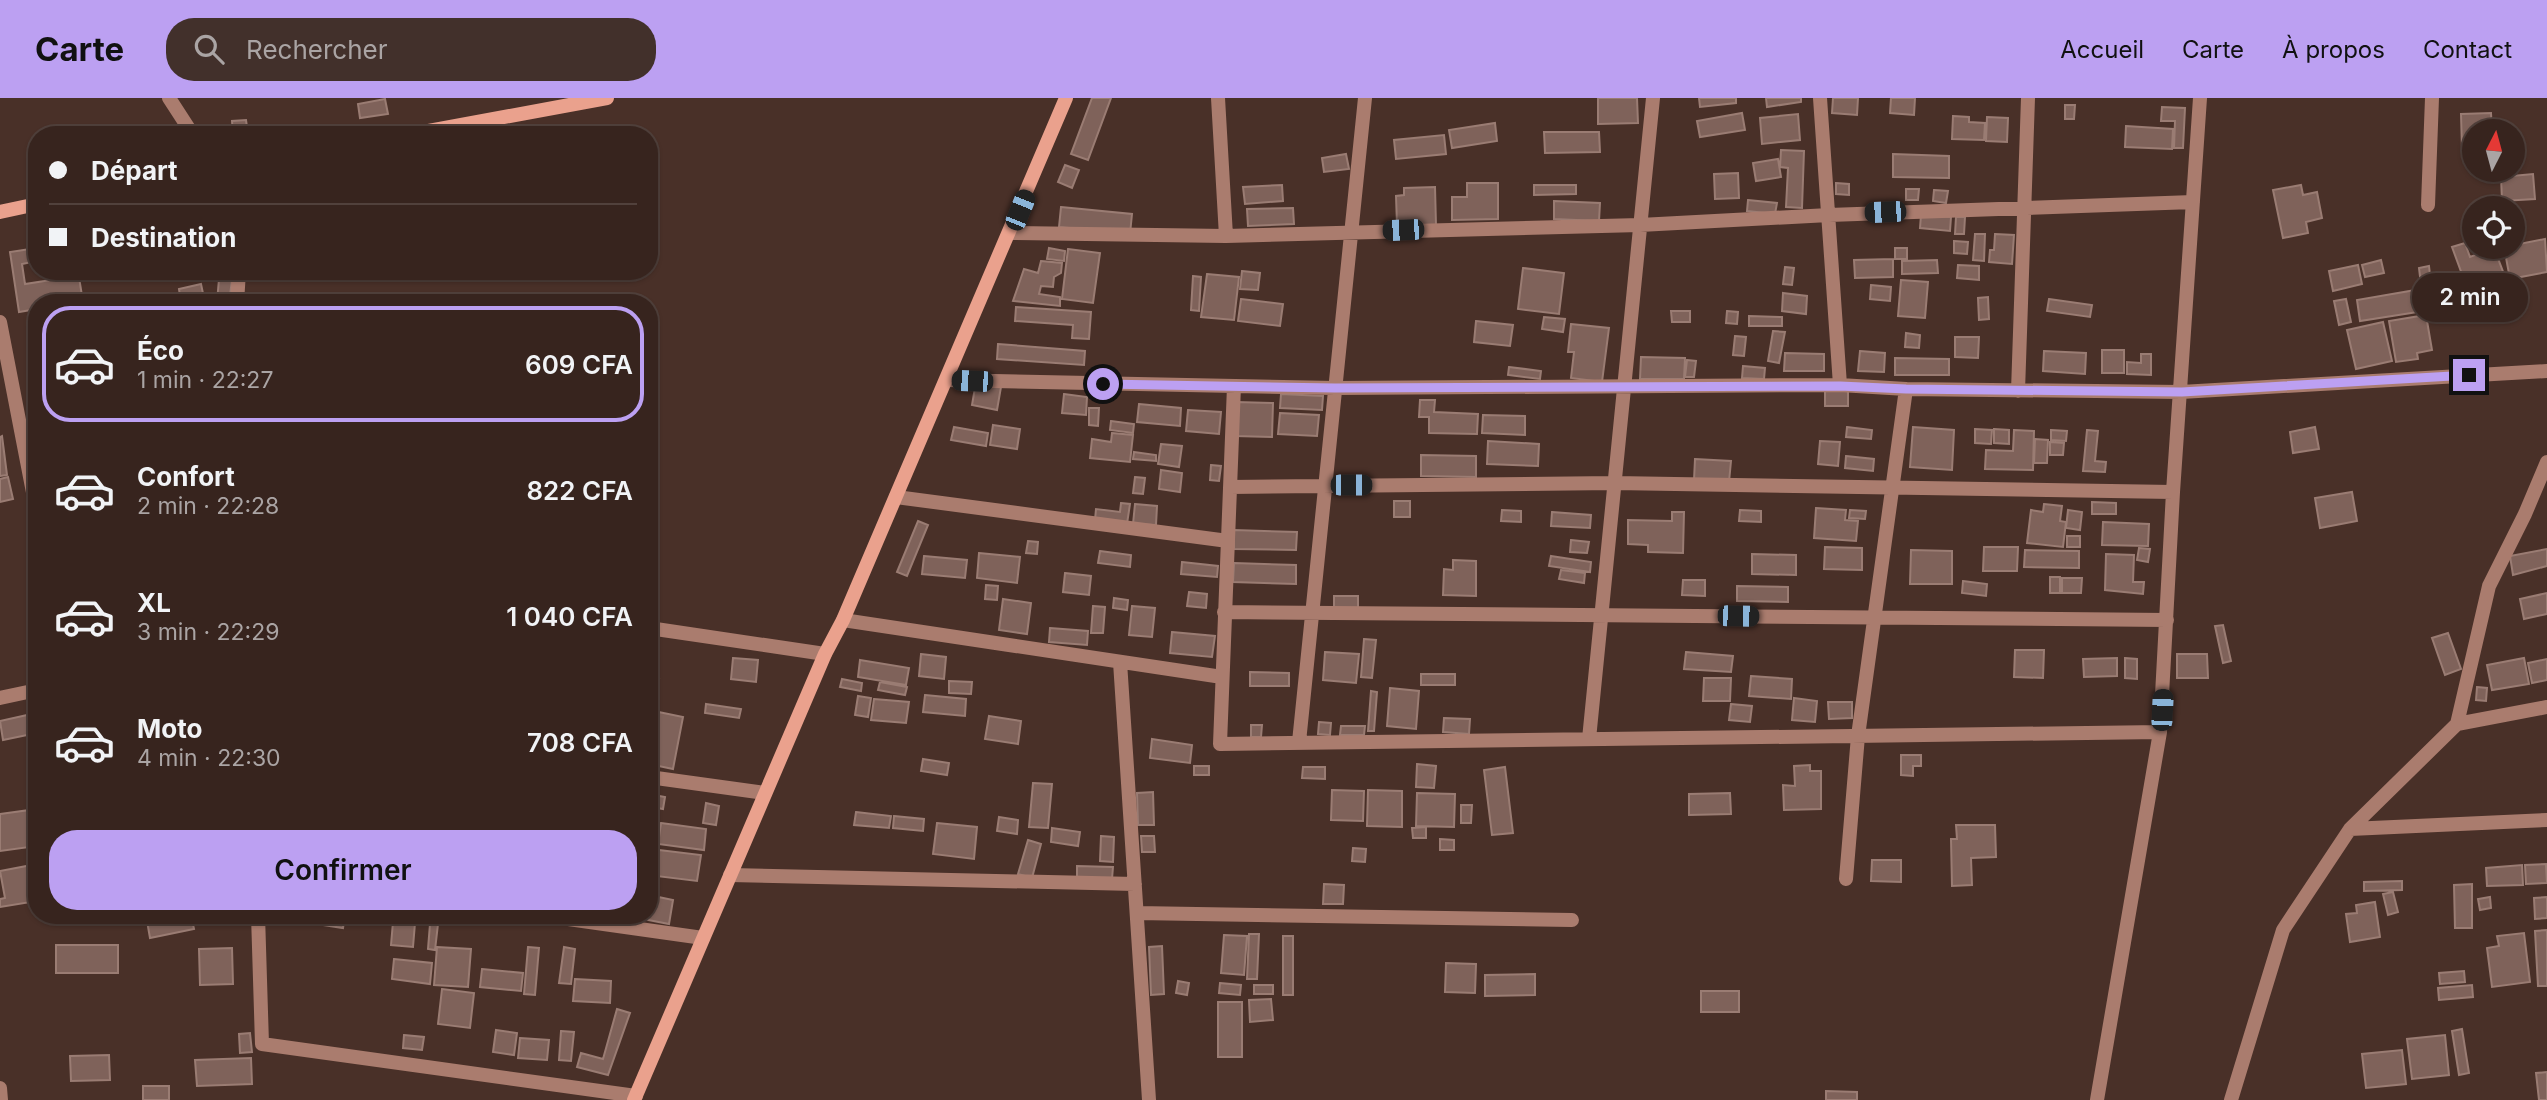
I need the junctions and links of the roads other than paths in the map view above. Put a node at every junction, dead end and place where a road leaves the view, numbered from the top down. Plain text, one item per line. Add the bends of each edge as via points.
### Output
1 (169, 98) edge
2 (607, 98) edge
3 (1066, 98) edge
4 (1219, 98) edge
5 (1365, 98) edge
6 (1653, 98) edge
7 (1820, 98) edge
8 (2028, 98) edge
9 (2200, 98) edge
10 (2432, 98) edge
11 (187, 126) edge
12 (456, 126) edge
13 (2193, 202) junction
14 (2428, 205) dead end
15 (28, 206) edge
16 (2024, 206) junction
17 (0, 212) edge
18 (1829, 215) junction
19 (1640, 225) junction
20 (1350, 231) junction
21 (1011, 233) junction
22 (1226, 236) junction
23 (0, 322) edge
24 (2547, 371) edge
25 (946, 380) junction
26 (1234, 386) junction
27 (1840, 386) junction
28 (1335, 388) junction
29 (1625, 388) junction
30 (1906, 389) junction
31 (2018, 391) junction
32 (2182, 392) junction
33 (2547, 462) edge
34 (28, 467) edge
35 (1615, 483) junction
36 (1324, 485) junction
37 (1230, 487) junction
38 (1891, 489) junction
39 (2173, 492) junction
40 (896, 497) junction
41 (1228, 541) junction
42 (1224, 612) junction
43 (1312, 613) junction
44 (1602, 615) junction
45 (1873, 618) junction
46 (843, 620) junction
47 (2167, 620) junction
48 (658, 629) edge
49 (825, 654) junction
50 (1121, 662) junction
51 (1222, 677) junction
52 (28, 692) edge
53 (0, 698) edge
54 (2547, 707) edge
55 (2457, 724) junction
56 (2160, 733) junction
57 (1858, 736) junction
58 (1589, 739) junction
59 (1299, 743) junction
60 (658, 778) edge
61 (765, 793) junction
62 (2547, 820) edge
63 (2350, 829) junction
64 (730, 875) junction
65 (1846, 879) dead end
66 (1135, 884) junction
67 (1137, 913) junction
68 (1572, 920) dead end
69 (257, 924) edge
70 (607, 924) edge
71 (703, 937) junction
72 (0, 1088) edge
73 (635, 1098) edge
74 (1, 1100) edge
75 (1149, 1100) edge
76 (2097, 1100) edge
77 (2231, 1100) edge

1 - 11 street
2 - 12 street
3 - 21 street
4 - 22 street
5 - 20 street
6 - 19 street
7 - 18 street
8 - 16 street
9 - 13 street
10 - 14 street
13 - 16 street
13 - 32 street
15 - 17 street
16 - 18 street
16 - 31 street
18 - 19 street
18 - 27 street
19 - 20 street
19 - 29 street
20 - 22 street
20 - 28 street
21 - 22 street
21 - 25 street
23 - 34 street
24 - 32 street
25 - 26 street
25 - 40 street
26 - 28 street
26 - 37 street
27 - 29 street
27 - 30 street
28 - 29 street
28 - 36 street
29 - 35 street
30 - 31 street
30 - 38 street
31 - 32 street
32 - 39 street
33 - 55 street via 2489,586
35 - 36 street
35 - 38 street
35 - 44 street
36 - 37 street
36 - 43 street
37 - 41 street
38 - 39 street
38 - 45 street
39 - 47 street
40 - 41 street
40 - 46 street
41 - 42 street
42 - 43 street
42 - 51 street
43 - 44 street
43 - 59 street
44 - 45 street
44 - 58 street
45 - 47 street
45 - 57 street
46 - 49 street
46 - 50 street
47 - 56 street
48 - 49 street
49 - 61 street
50 - 51 street
50 - 66 street
51 - 59 street via 1220,744
52 - 53 street
54 - 55 street
55 - 63 street
56 - 57 street
56 - 76 street
57 - 58 street
57 - 65 street
58 - 59 street
60 - 61 street
61 - 64 street
62 - 63 street
63 - 77 street via 2283,930
64 - 66 street
64 - 71 street
66 - 67 street
67 - 68 street
67 - 75 street
69 - 73 street via 262,1044
70 - 71 street
71 - 73 street
72 - 74 street

